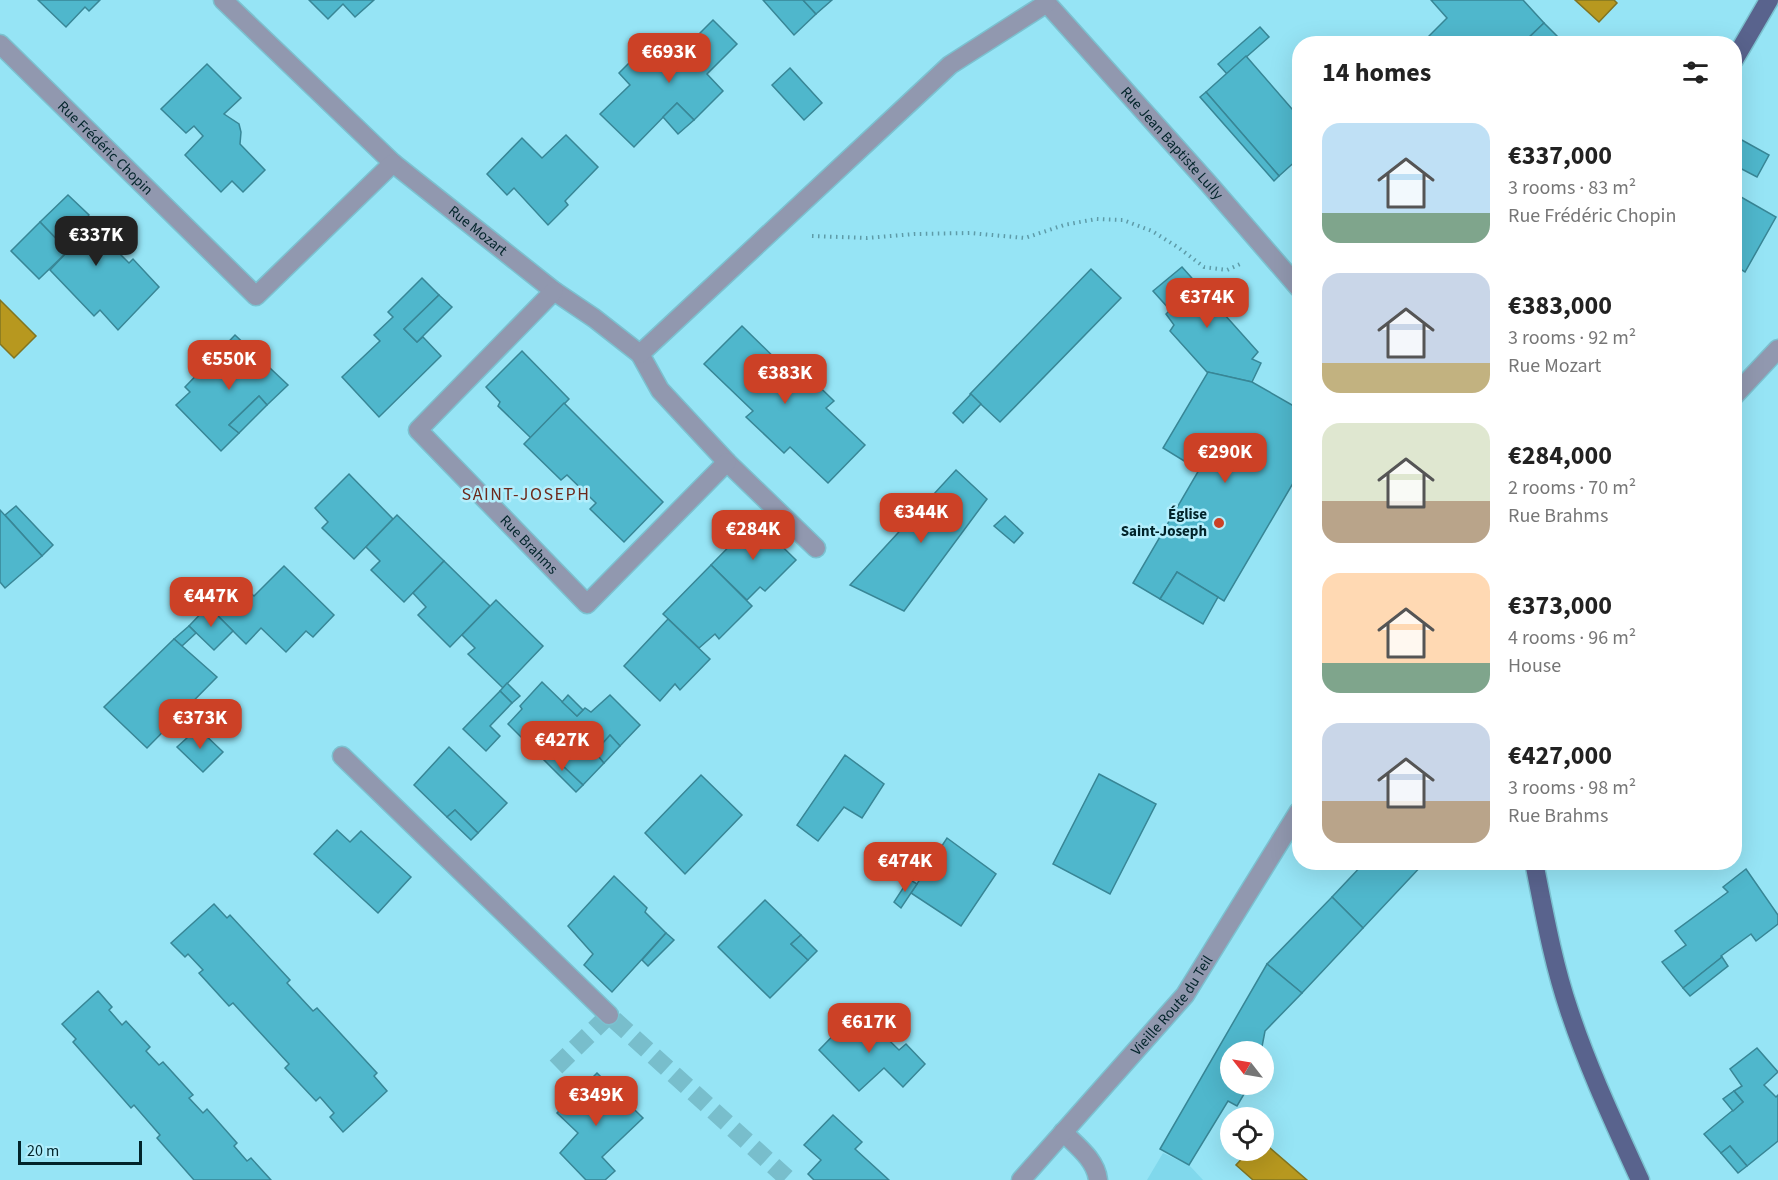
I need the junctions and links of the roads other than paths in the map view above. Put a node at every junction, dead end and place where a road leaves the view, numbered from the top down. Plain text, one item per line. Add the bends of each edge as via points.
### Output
1 (223, 0) edge
2 (1769, 0) edge
3 (1046, 2) edge
4 (0, 44) edge
5 (1742, 46) edge
6 (393, 163) junction
7 (1292, 280) edge
8 (554, 291) junction
9 (1778, 349) edge
10 (640, 354) junction
11 (1742, 387) edge
12 (727, 462) junction
13 (816, 548) dead end
14 (342, 756) dead end
15 (1292, 822) edge
16 (1536, 870) edge
17 (609, 1015) dead end
18 (1064, 1132) junction
19 (1028, 1176) edge
20 (1098, 1180) edge
21 (1640, 1180) edge

1 - 6 street, Rue Mozart
2 - 5 main road
3 - 7 street, Rue Jean Baptiste Lully
3 - 10 street via 950,65
4 - 6 street, Rue Frédéric Chopin via 256,296
6 - 8 street, Rue Mozart
8 - 10 street, Rue Mozart
8 - 12 street, Rue Brahms via 418,430 587,604
9 - 11 street
10 - 12 street, Rue Mozart via 660,390
12 - 13 street, Rue Mozart
14 - 17 street
15 - 18 street, Vieille Route du Teil via 1185,995
16 - 21 main road via 1569,1010
18 - 19 street, Vieille Route du Teil
18 - 20 street via 1085,1153

